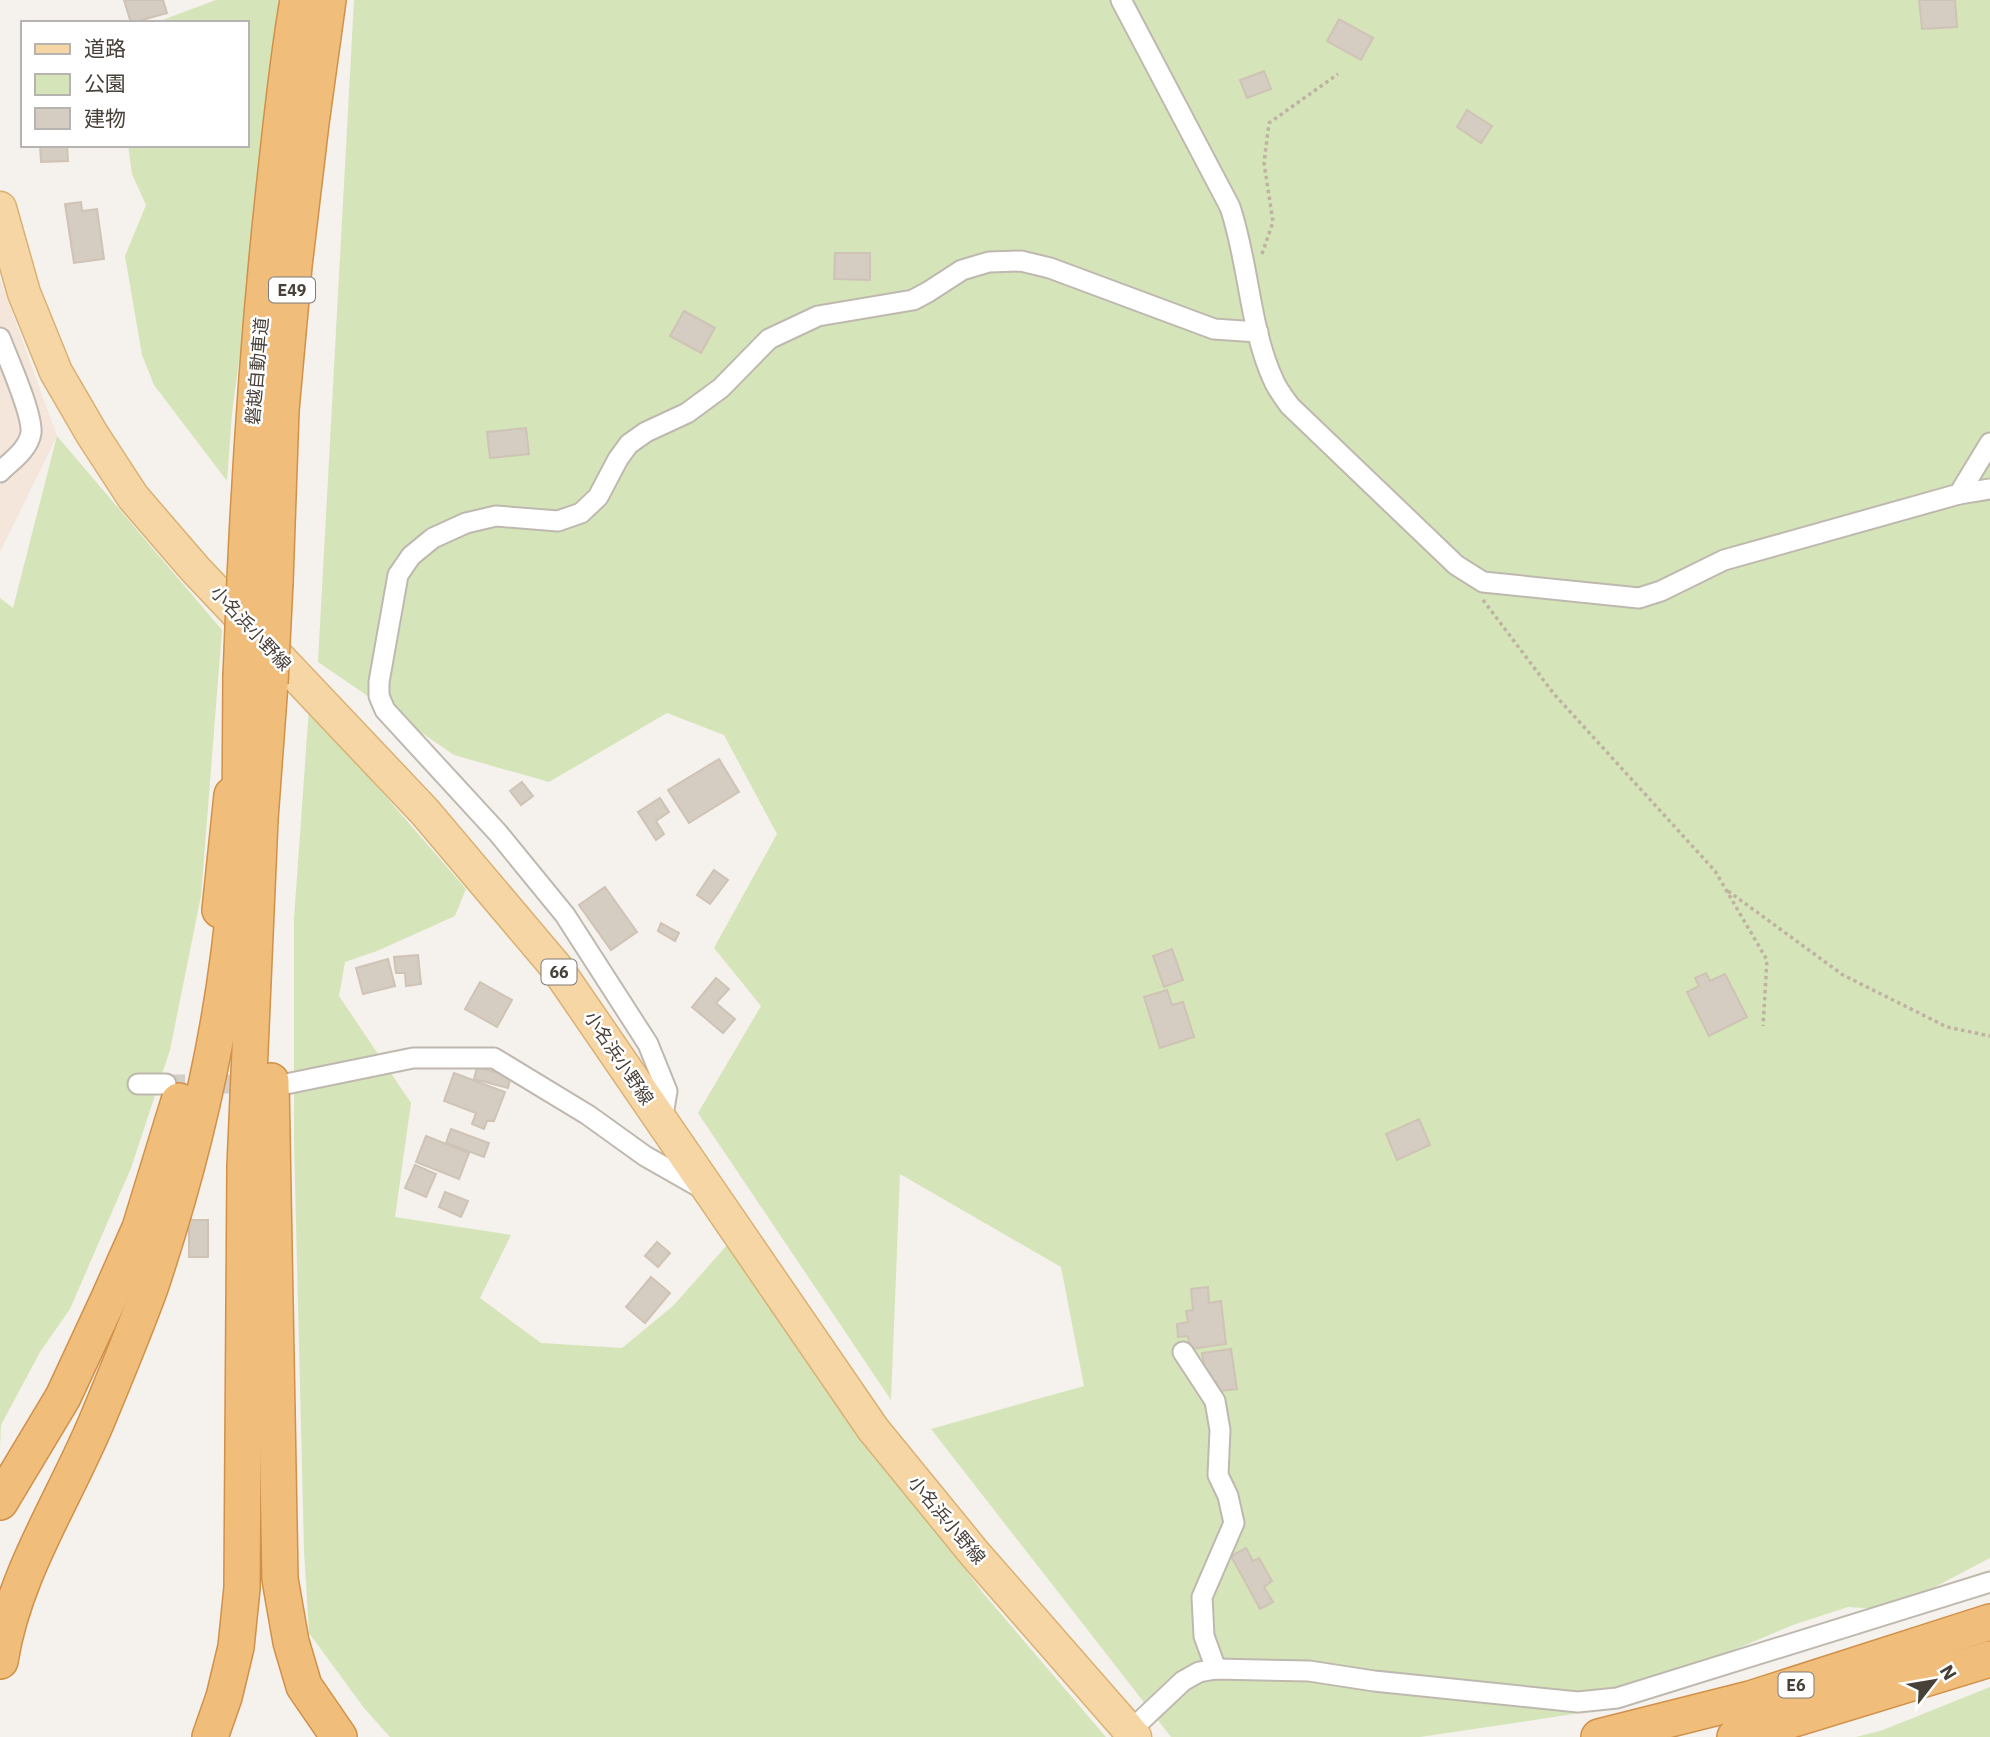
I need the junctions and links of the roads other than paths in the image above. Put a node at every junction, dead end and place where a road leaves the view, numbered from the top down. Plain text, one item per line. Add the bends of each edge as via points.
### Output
1 (299, 0) edge
2 (328, 0) edge
3 (1121, 0) edge
4 (0, 215) edge
5 (1258, 332) junction
6 (0, 338) edge
7 (1990, 443) edge
8 (0, 472) edge
9 (1990, 489) edge
10 (1959, 494) junction
11 (260, 580) junction
12 (254, 737) junction
13 (138, 1084) dead end
14 (166, 1084) tunnel mouth
15 (286, 1084) dead end
16 (662, 1121) junction
17 (710, 1193) junction
18 (1183, 1352) dead end
19 (0, 1502) edge
20 (1990, 1583) edge
21 (1990, 1622) edge
22 (1990, 1659) edge
23 (0, 1661) edge
24 (1216, 1669) junction
25 (1132, 1734) edge
26 (210, 1737) edge
27 (339, 1737) edge
28 (1599, 1737) edge
29 (1735, 1737) edge

1 - 11 highway, 磐越自動車道 / E49 via 252,414
2 - 11 highway, 磐越自動車道 / E49
3 - 5 street via 1230,207 1241,239
4 - 16 main road, 小名浜小野線 / 66 via 24,293 56,372 133,497 500,898 556,967
5 - 10 street via 1274,382 1290,406 1456,565 1483,582 1639,598 1724,560
5 - 16 street via 1214,329 1050,268 1021,261 989,262 962,270 913,300 818,316 769,339 721,388 687,413 629,444 598,497 581,513 558,521 496,516 466,523 433,538 411,556 398,575 379,682 385,710 565,915 648,1044 667,1091
6 - 8 street via 29,416 31,434 23,450
7 - 10 street
9 - 10 street
11 - 12 highway, 磐越自動車道 / E49, bridge
12 - 19 highway via 229,820 221,908 192,1058 140,1228 63,1396
12 - 23 highway via 240,817 234,908 188,1162 149,1289 100,1415 30,1564 10,1614
12 - 26 highway via 260,819 245,1167 242,1588 236,1647
12 - 27 highway via 272,816 271,1165 280,1579 304,1686
13 - 14 street
15 - 17 street via 412,1058 494,1058
16 - 17 main road, 小名浜小野線 / 66
17 - 25 main road, 小名浜小野線 / 66 via 873,1429 975,1555
18 - 24 street via 1215,1401 1219,1475 1234,1523 1202,1597 1204,1636
20 - 24 street via 1617,1698 1578,1702 1308,1671
21 - 28 highway, E6 via 1750,1699
22 - 29 highway, E6
24 - 25 street via 1183,1681

